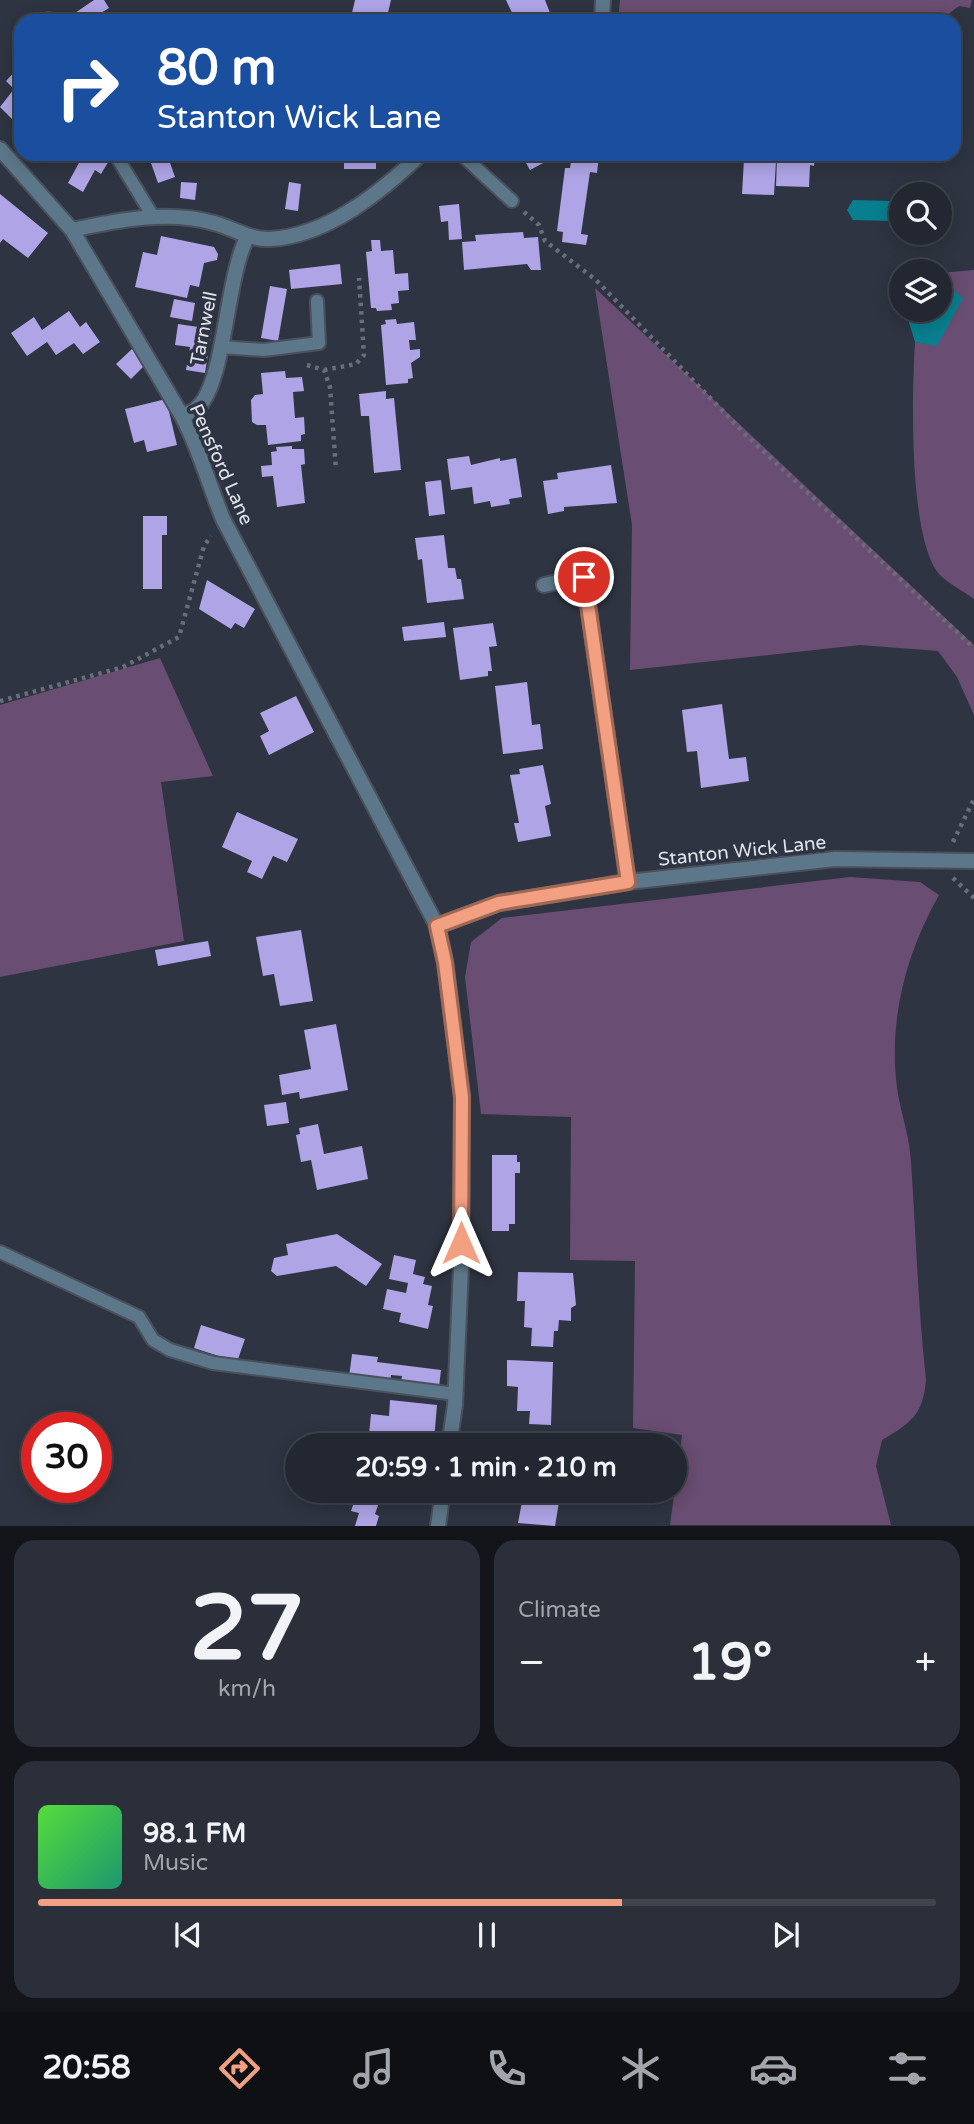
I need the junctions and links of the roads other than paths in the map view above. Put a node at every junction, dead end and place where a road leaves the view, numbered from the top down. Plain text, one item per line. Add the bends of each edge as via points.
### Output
1 (0, 149) edge
2 (120, 161) edge
3 (414, 161) edge
4 (469, 161) edge
5 (512, 201) road end
6 (154, 218) junction
7 (72, 230) junction
8 (248, 236) junction
9 (317, 301) dead end
10 (219, 346) junction
11 (181, 416) junction
12 (604, 572) dead end
13 (584, 577) junction
14 (544, 585) dead end
15 (974, 861) edge
16 (628, 882) junction
17 (437, 926) junction
18 (0, 1252) edge
19 (455, 1394) junction
20 (450, 1433) edge
21 (441, 1503) edge
22 (438, 1525) edge

1 - 7 street, Pensford Lane
2 - 6 lane
3 - 8 street via 349,211 307,230 271,239
4 - 5 lane
6 - 7 street
6 - 8 street via 214,223
7 - 11 street, Pensford Lane
8 - 10 street, Tarnwell via 232,277
9 - 10 lane via 319,343 264,350
10 - 11 street, Tarnwell via 207,393 197,408
11 - 17 street, Pensford Lane via 194,438 223,519
12 - 13 street
13 - 14 street
13 - 16 street
15 - 16 street, Stanton Wick Lane via 835,859
16 - 17 street, Stanton Wick Lane via 499,903
17 - 19 street, Pensford Lane via 462,1097
18 - 19 lane via 134,1315 153,1340 170,1350 309,1378
19 - 20 street, Pensford Lane
21 - 22 street

